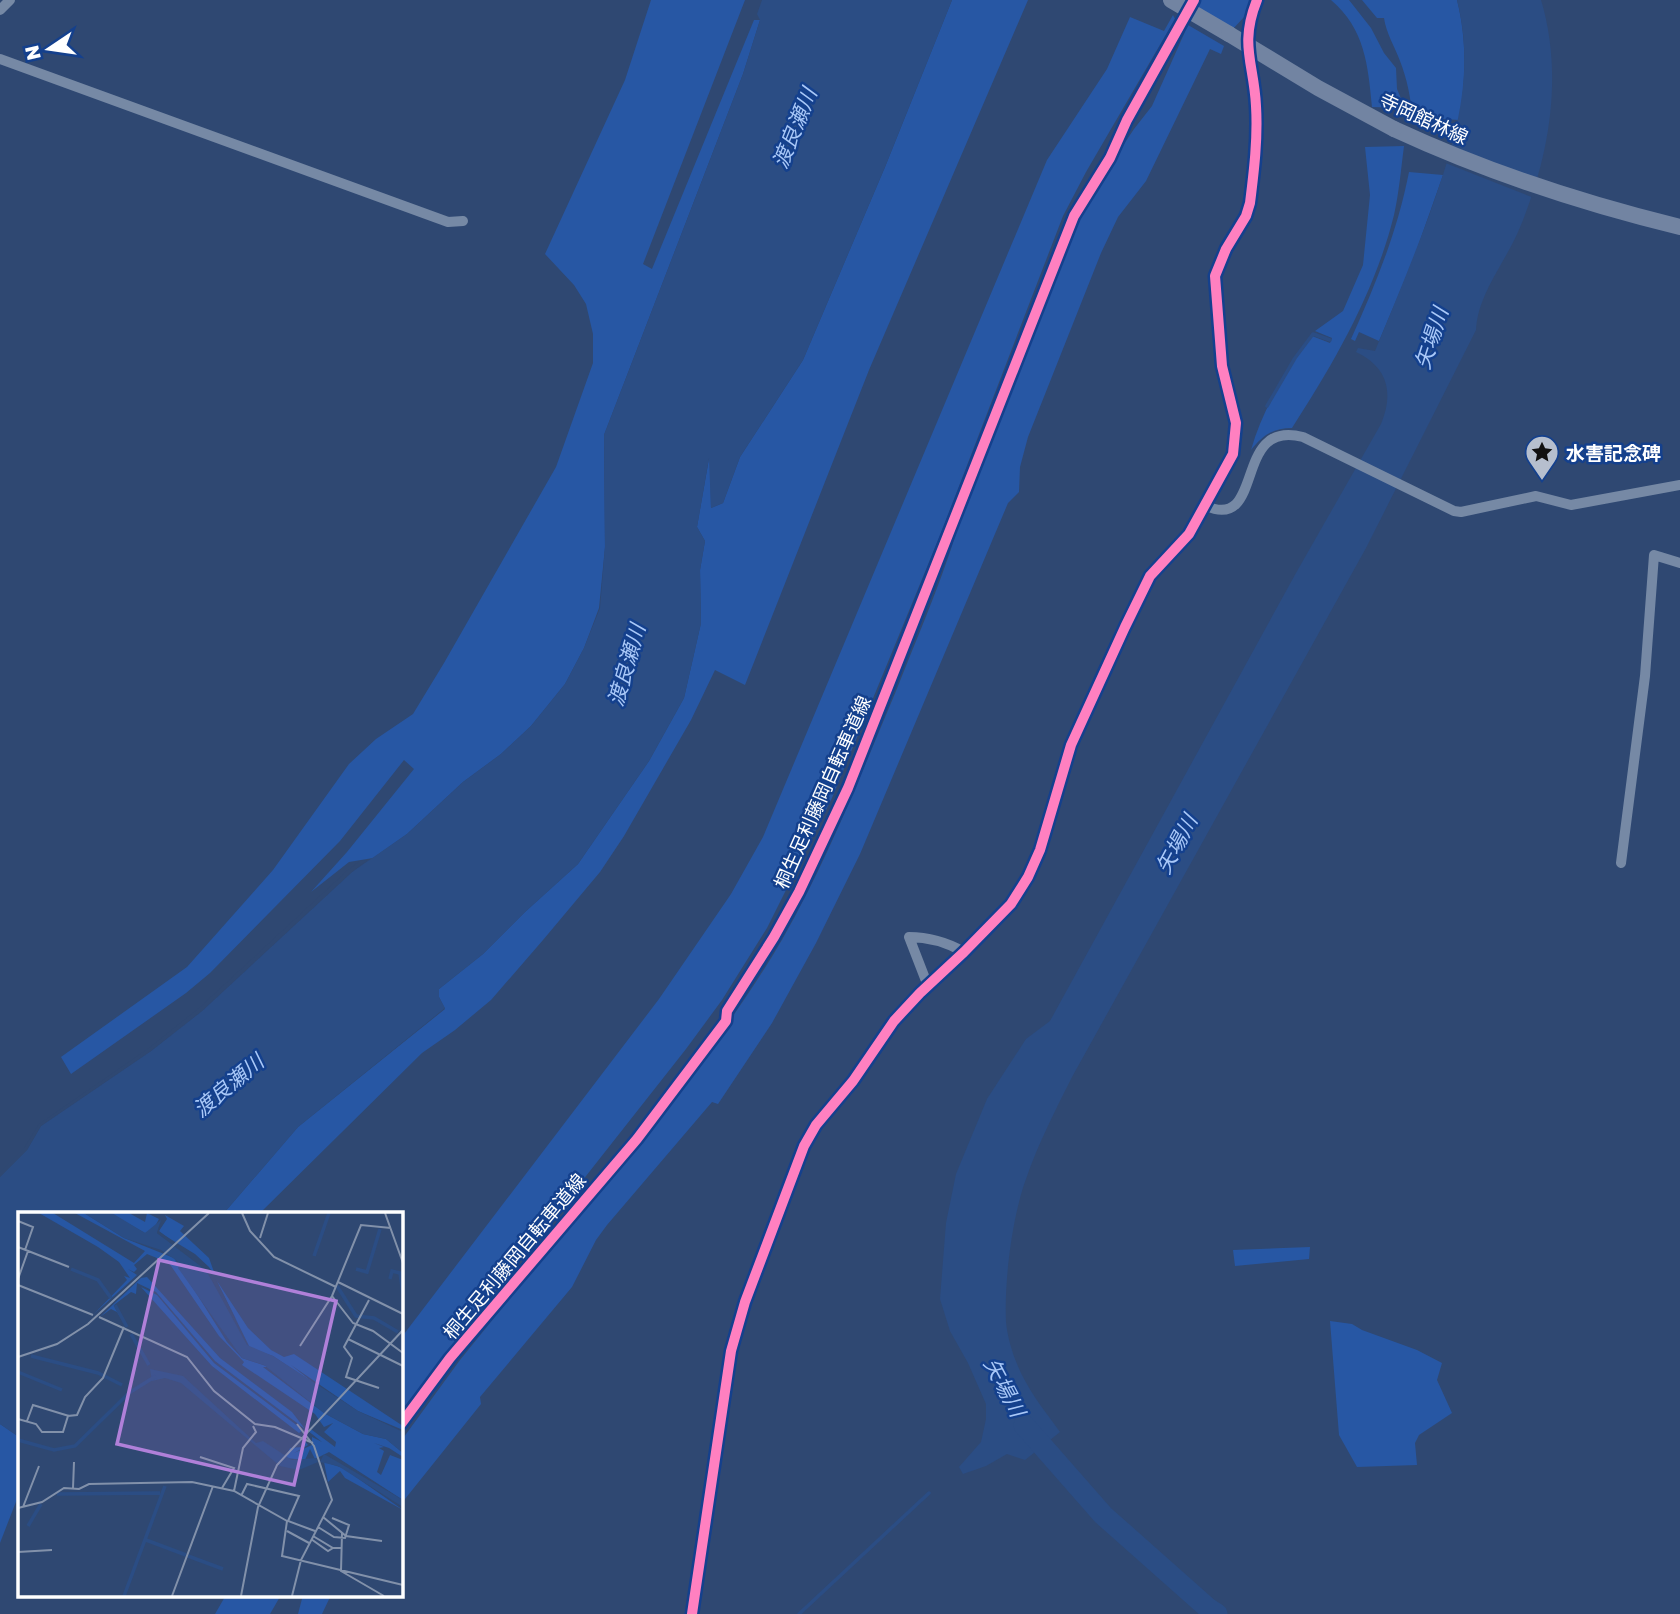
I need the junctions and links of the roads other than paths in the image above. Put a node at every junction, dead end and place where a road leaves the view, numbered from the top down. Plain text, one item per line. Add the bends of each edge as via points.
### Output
1 (10, 0) edge
2 (1257, 0) edge
3 (1183, 4) edge
4 (0, 10) edge
5 (0, 59) edge
6 (1142, 94) dead end
7 (463, 221) dead end
8 (1680, 227) edge
9 (1680, 485) edge
10 (1206, 506) junction
11 (1680, 563) edge
12 (1621, 863) dead end
13 (964, 953) junction
14 (928, 986) junction
15 (692, 1614) edge

1 - 4 street
2 - 10 street via 1248,33 1256,106 1250,203 1215,276 1220,351 1235,414 1235,443
3 - 6 street
3 - 8 main road, 寺岡館林線, bridge via 1318,88 1424,143 1580,202
5 - 7 street via 448,222
9 - 10 street via 1571,505 1536,496 1469,512 1454,511 1303,437 1285,434 1260,449 1239,501 1223,509
10 - 13 street via 1189,534 1150,576 1125,627 1071,745 1028,877 1011,904
11 - 12 street via 1654,555 1645,676
13 - 14 street
13 - 14 street via 954,946 909,937
14 - 15 street via 894,1021 816,1125 790,1179 744,1302 731,1352

